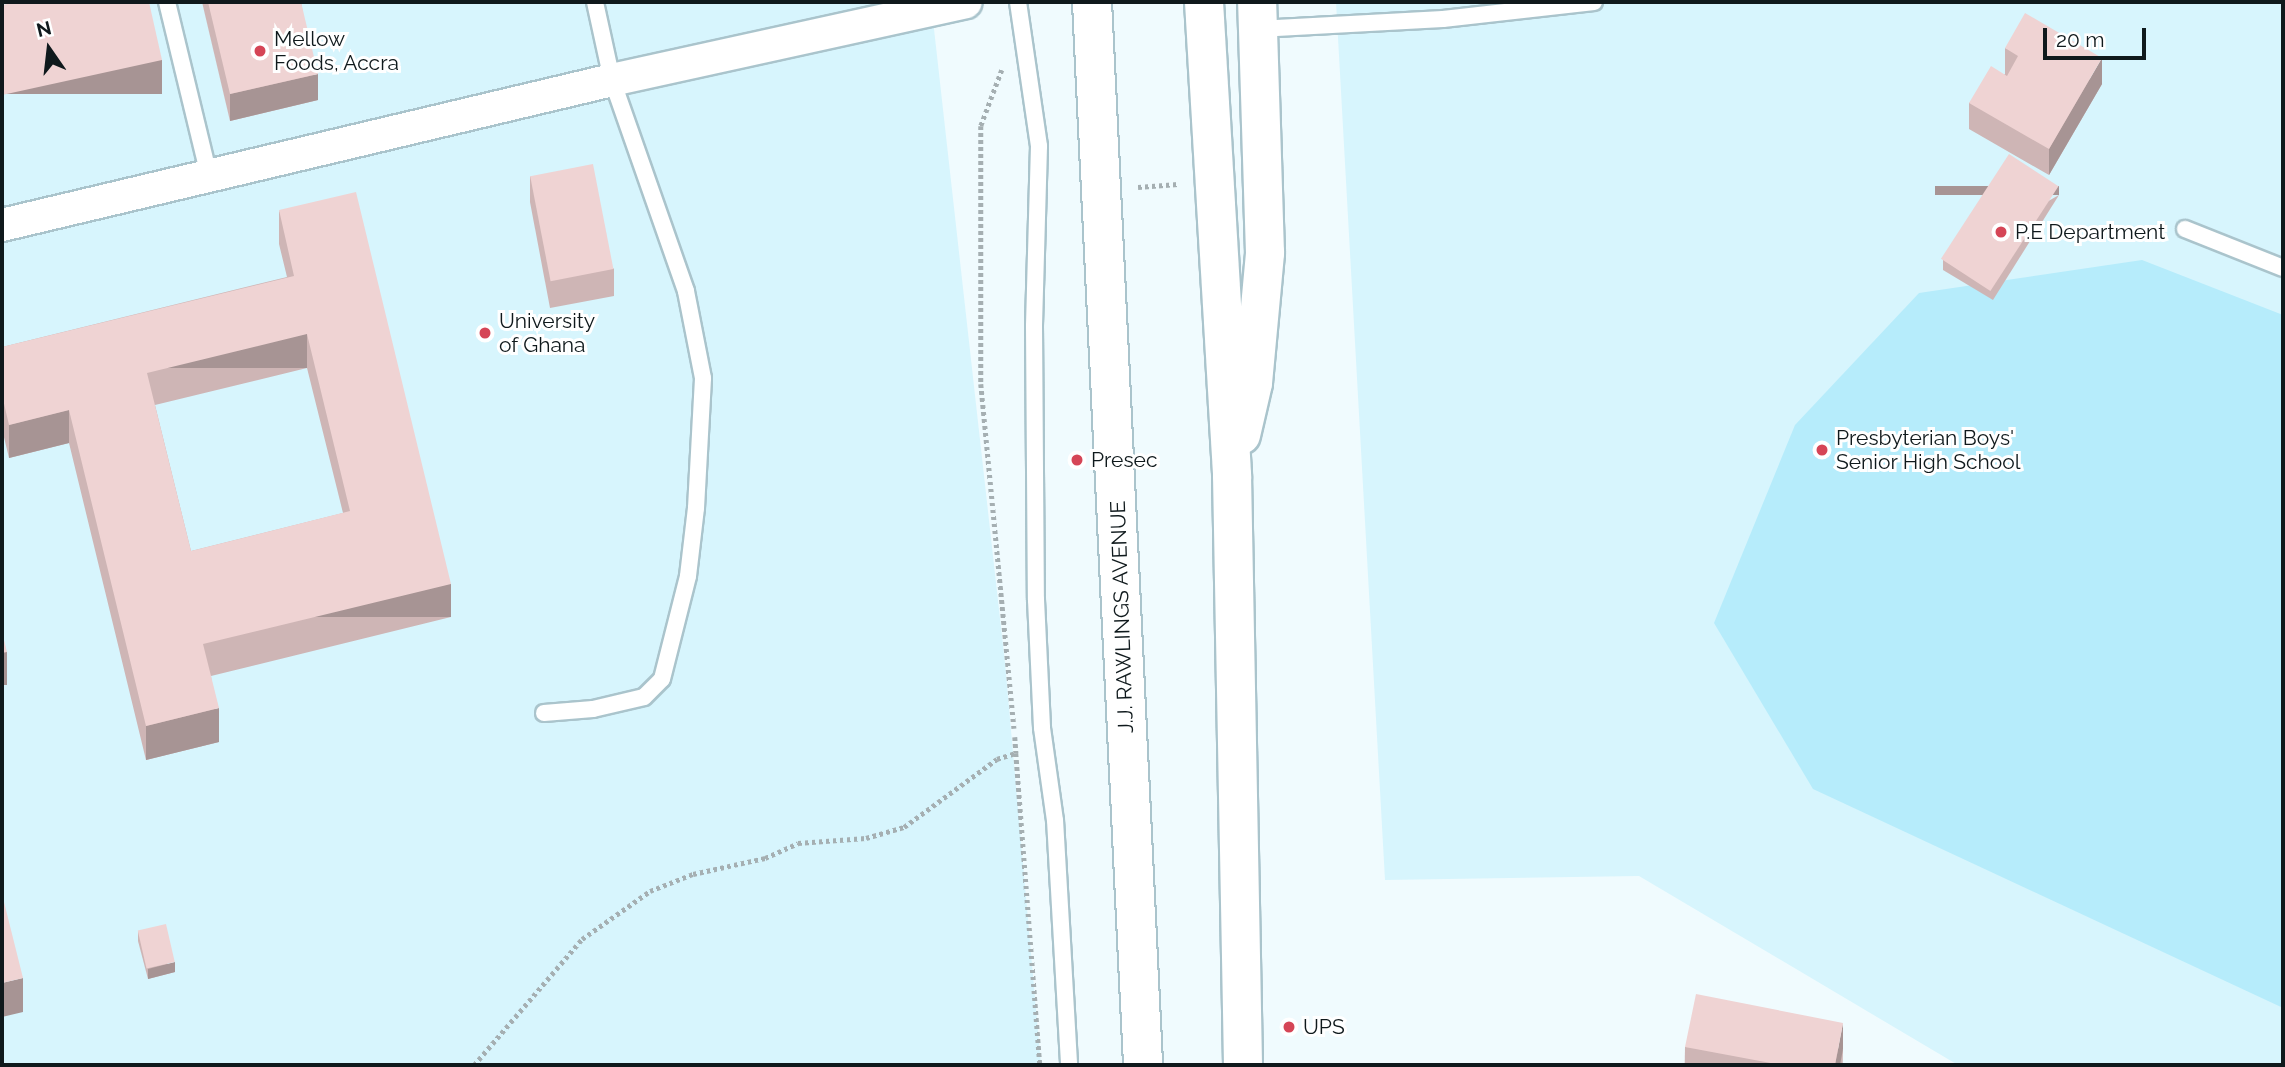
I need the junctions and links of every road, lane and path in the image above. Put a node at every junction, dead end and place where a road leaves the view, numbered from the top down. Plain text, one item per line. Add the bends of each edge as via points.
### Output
1 (167, 2) edge
2 (595, 2) edge
3 (1018, 2) edge
4 (1092, 2) edge
5 (1204, 2) edge
6 (1594, 2) edge
7 (948, 4) edge
8 (1257, 15) edge
9 (1023, 36) junction
10 (612, 80) junction
11 (209, 175) junction
12 (2, 225) edge
13 (2185, 229) dead end
14 (2283, 268) edge
15 (1232, 475) junction
16 (544, 713) dead end
17 (1016, 753) junction
18 (474, 1065) edge
19 (1040, 1065) edge
20 (1069, 1065) edge
21 (1143, 1065) edge
22 (1243, 1065) edge

1 - 11 lane
2 - 10 lane
3 - 9 lane
4 - 21 highway, J.J. RAWLINGS AVENUE
5 - 15 highway
6 - 8 lane via 1443,19
7 - 10 street
8 - 15 highway via 1265,253 1253,383
9 - 17 path via 1004,65 981,126 980,176 981,384
9 - 20 lane via 1040,146 1034,326 1035,600 1042,728 1055,820
10 - 11 street
10 - 16 lane via 686,291 703,377 695,522 688,576 662,679 644,697 593,709
11 - 12 street
13 - 14 lane
15 - 22 highway
17 - 18 path via 996,759 904,827 866,838 798,844 650,891 582,939
17 - 19 path

